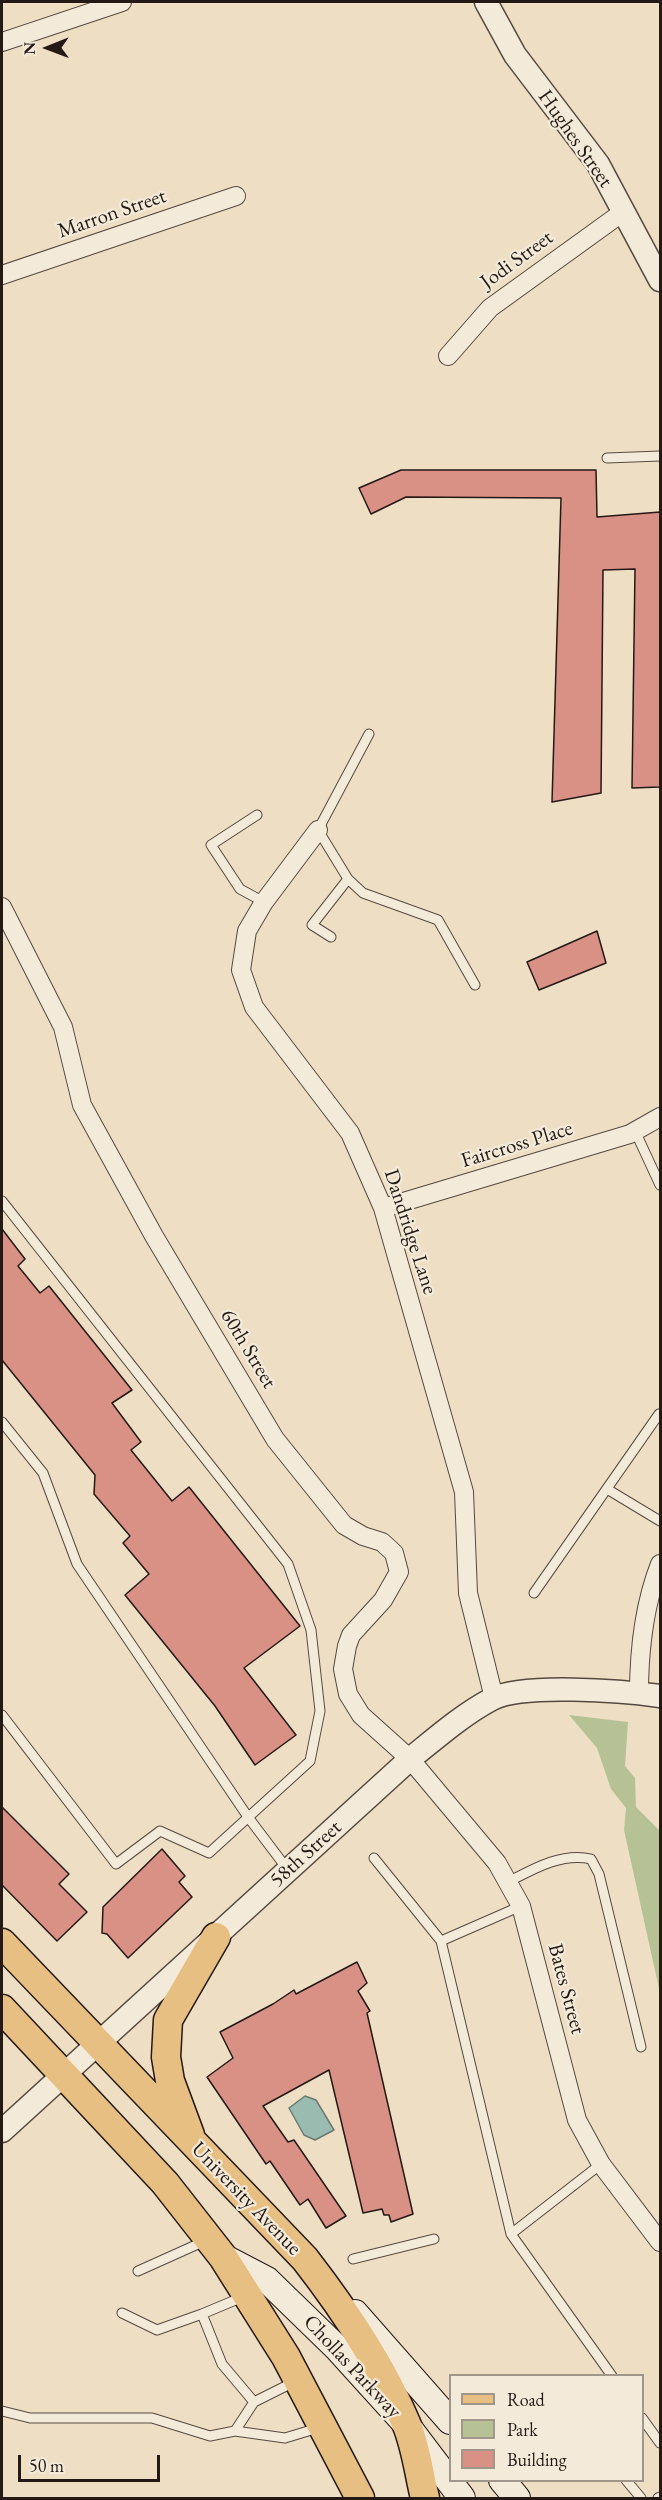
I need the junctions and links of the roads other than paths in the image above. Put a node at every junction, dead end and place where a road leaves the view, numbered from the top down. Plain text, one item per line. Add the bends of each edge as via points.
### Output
1 (122, 2) edge
2 (486, 2) edge
3 (2, 42) edge
4 (236, 196) dead end
5 (623, 212) junction
6 (2, 274) edge
7 (660, 280) edge
8 (448, 356) dead end
9 (660, 456) edge
10 (607, 458) dead end
11 (369, 734) dead end
12 (257, 815) dead end
13 (318, 830) junction
14 (348, 879) junction
15 (264, 902) junction
16 (2, 907) edge
17 (331, 937) dead end
18 (475, 985) dead end
19 (660, 1117) edge
20 (635, 1131) junction
21 (660, 1185) edge
22 (2, 1201) edge
23 (383, 1208) junction
24 (659, 1414) edge
25 (2, 1422) edge
26 (607, 1489) junction
27 (660, 1521) edge
28 (660, 1564) edge
29 (534, 1593) dead end
30 (650, 1695) edge
31 (494, 1698) junction
32 (2, 1715) edge
33 (410, 1759) junction
34 (248, 1817) junction
35 (374, 1858) dead end
36 (288, 1870) junction
37 (508, 1882) junction
38 (521, 1906) junction
39 (216, 1936) junction
40 (441, 1941) junction
41 (2, 1943) edge
42 (2, 2009) edge
43 (98, 2045) junction
44 (641, 2047) dead end
45 (64, 2075) junction
46 (3, 2125) edge
47 (194, 2145) junction
48 (601, 2164) junction
49 (511, 2234) junction
50 (434, 2239) dead end
51 (660, 2242) edge
52 (216, 2248) junction
53 (305, 2259) junction
54 (353, 2259) dead end
55 (138, 2271) dead end
56 (247, 2295) junction
57 (122, 2313) dead end
58 (201, 2314) junction
59 (611, 2374) edge
60 (298, 2380) junction
61 (254, 2402) junction
62 (2, 2411) edge
63 (449, 2420) edge
64 (644, 2421) edge
65 (406, 2424) junction
66 (323, 2426) junction
67 (235, 2431) junction
68 (660, 2443) edge
69 (449, 2482) edge
70 (449, 2482) edge
71 (503, 2482) edge
72 (627, 2482) edge
73 (360, 2499) edge
74 (425, 2499) edge
75 (462, 2499) edge
76 (517, 2499) edge
77 (641, 2499) edge

1 - 3 street
2 - 5 street, Hughes Street via 515,55 598,164
4 - 6 street, Marron Street
5 - 7 street, Hughes Street
5 - 8 street, Jodi Street via 489,308
9 - 10 lane
11 - 13 lane
12 - 15 lane via 211,845 240,889
13 - 14 lane
13 - 15 street, Dandridge Lane
14 - 17 lane via 312,925
14 - 18 lane via 363,893 438,920
15 - 23 street, Dandridge Lane via 247,931 241,970 254,1007 350,1133
16 - 33 street, 60th Street via 63,1027 82,1105 154,1236 269,1429 344,1525 382,1542 394,1553 399,1572 382,1600 351,1635 343,1669 348,1694 361,1715
19 - 20 street, Faircross Place
20 - 21 lane
20 - 23 street, Faircross Place
22 - 34 lane via 288,1564 311,1630 320,1711 310,1761
23 - 31 street, Dandridge Lane via 464,1492 468,1593
24 - 26 lane
25 - 34 lane via 43,1473 77,1564
26 - 27 lane
26 - 29 lane
28 - 30 street via 650,1591 639,1665
30 - 31 street, 58th Street via 537,1689
31 - 33 street, 58th Street via 454,1723
32 - 34 lane via 116,1864 160,1831 209,1853
33 - 36 street, 58th Street
33 - 37 street, Bates Street via 497,1863
34 - 36 lane
35 - 40 lane
36 - 39 street, 58th Street
37 - 38 street, Bates Street
37 - 44 lane via 566,1857 591,1858 599,1874
38 - 40 lane
38 - 48 street, Bates Street via 577,2120
39 - 43 street, 58th Street
39 - 47 main road via 168,2020 166,2057 170,2081
40 - 49 lane
41 - 43 main road, University Avenue
42 - 45 main road
43 - 45 street, 58th Street
43 - 47 main road, University Avenue
45 - 46 street, 58th Street
45 - 52 main road via 165,2183
47 - 53 main road, University Avenue
48 - 49 lane
48 - 51 street, Bates Street
49 - 59 lane
50 - 54 lane
52 - 55 lane
52 - 56 main road
52 - 65 main road, Chollas Parkway via 267,2280 338,2349
53 - 63 main road, Chollas Parkway
53 - 65 main road, University Avenue via 373,2360
56 - 58 lane
56 - 60 main road
57 - 58 lane via 157,2330
58 - 61 lane via 222,2364
60 - 61 lane
60 - 66 main road
61 - 67 lane
62 - 67 lane via 30,2418 152,2418 210,2436
64 - 68 lane
65 - 69 main road, Chollas Parkway
65 - 74 main road, University Avenue
66 - 67 lane via 285,2438
66 - 73 main road
70 - 75 main road, Chollas Parkway
71 - 76 main road
72 - 77 lane

